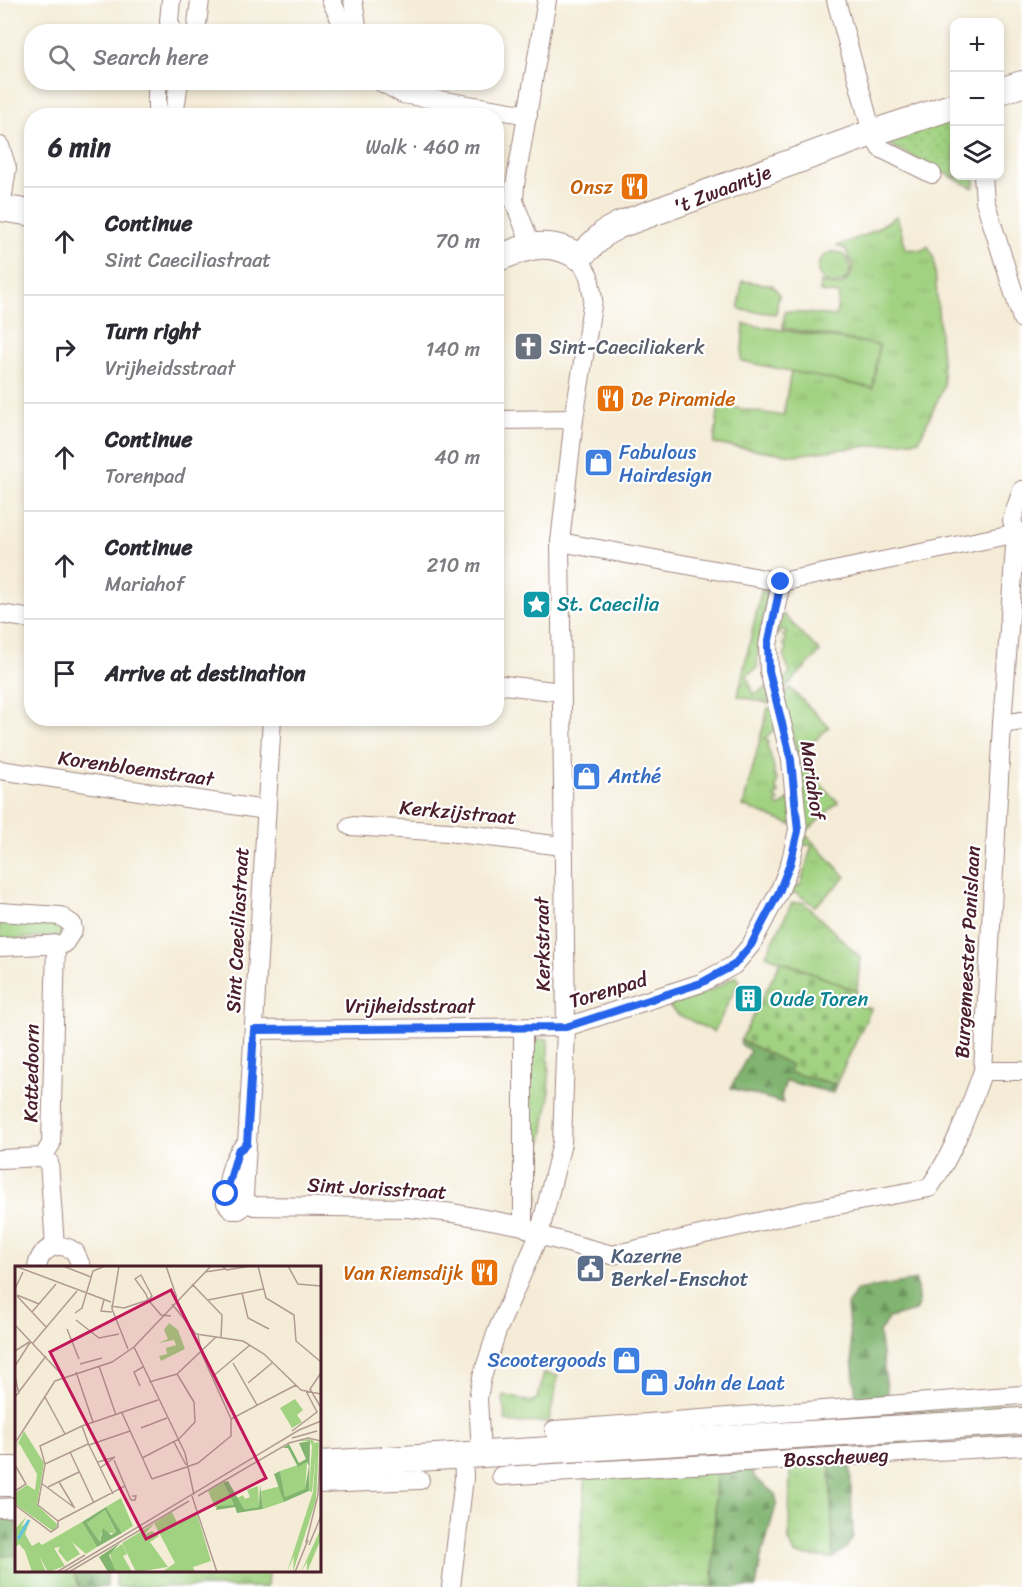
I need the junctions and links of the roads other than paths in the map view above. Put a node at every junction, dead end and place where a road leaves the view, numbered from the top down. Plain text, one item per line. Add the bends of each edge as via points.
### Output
1 (171, 0) edge
2 (200, 0) edge
3 (331, 0) edge
4 (353, 0) edge
5 (547, 0) edge
6 (836, 0) edge
7 (168, 24) edge
8 (197, 24) edge
9 (342, 24) edge
10 (357, 24) edge
11 (1022, 84) edge
12 (1004, 89) edge
13 (158, 90) edge
14 (178, 90) edge
15 (396, 90) edge
16 (950, 107) edge
17 (157, 108) edge
18 (175, 108) edge
19 (486, 108) edge
20 (504, 111) edge
21 (528, 115) junction
22 (872, 133) junction
23 (0, 147) edge
24 (932, 174) dead end
25 (983, 180) edge
26 (1, 208) edge
27 (24, 212) edge
28 (531, 245) junction
29 (504, 256) edge
30 (579, 257) junction
31 (1022, 319) edge
32 (573, 419) junction
33 (504, 420) edge
34 (1022, 490) edge
35 (1019, 533) edge
36 (560, 542) junction
37 (781, 582) junction
38 (0, 614) edge
39 (24, 618) edge
40 (504, 685) edge
41 (561, 692) junction
42 (1022, 721) edge
43 (1002, 724) junction
44 (271, 726) edge
45 (0, 770) edge
46 (266, 810) junction
47 (350, 826) dead end
48 (563, 846) junction
49 (0, 912) edge
50 (56, 944) junction
51 (0, 947) edge
52 (663, 997) joint
53 (566, 1027) junction
54 (523, 1029) junction
55 (254, 1030) junction
56 (983, 1071) junction
57 (1022, 1071) edge
58 (43, 1157) junction
59 (0, 1159) edge
60 (247, 1202) joint
61 (531, 1231) junction
62 (55, 1246) junction
63 (38, 1266) edge
64 (81, 1266) edge
65 (1022, 1395) edge
66 (1022, 1421) edge
67 (554, 1430) dead end
68 (654, 1444) junction
69 (1022, 1446) edge
70 (321, 1452) edge
71 (472, 1454) junction
72 (345, 1462) junction
73 (321, 1464) edge
74 (501, 1476) dead end
75 (420, 1480) dead end
76 (321, 1484) edge
77 (15, 1507) edge
78 (0, 1508) edge
79 (451, 1587) edge

1 - 7 street
2 - 8 street
3 - 9 street
4 - 10 street
5 - 21 street
6 - 22 street
11 - 12 main road
13 - 17 street
14 - 18 street
15 - 19 street
16 - 22 main road, 't Zwaantje
20 - 21 street
21 - 28 street via 514,201
22 - 24 street via 880,147
22 - 30 main road, 't Zwaantje via 619,225
23 - 26 street via 6,168
25 - 31 street via 985,201
26 - 27 main road
28 - 29 main road
28 - 30 main road via 552,245
30 - 32 street, Kerkstraat via 589,276 593,299
32 - 33 street
32 - 36 street, Kerkstraat
34 - 35 street, Burgemeester Panislaan via 1012,520
35 - 37 street
35 - 43 street, Burgemeester Panislaan
36 - 37 street
36 - 41 street, Kerkstraat
37 - 52 street, Mariahof via 768,645 769,671 791,760 796,845 779,892 745,954 717,976
38 - 39 street
40 - 41 street
41 - 48 street, Kerkstraat
42 - 43 street
43 - 56 street, Burgemeester Panislaan
44 - 46 street, Sint Caeciliastraat
45 - 46 street, Korenbloemstraat
46 - 55 street, Sint Caeciliastraat
47 - 48 street, Kerkzijstraat via 448,832
48 - 53 street, Kerkstraat
49 - 50 street via 66,918 72,924 71,936 63,944
50 - 51 street
50 - 58 street, Kattedoorn via 51,1144
52 - 53 street, Torenpad
53 - 54 street, Vrijheidsstraat
53 - 61 street, Kerkstraat via 562,1143
54 - 55 street, Vrijheidsstraat
54 - 61 street, Kerkstraat
55 - 60 street, Sint Caeciliastraat via 244,1195
56 - 57 street
56 - 61 street, Burgemeester Panislaan via 965,1120 929,1188 612,1255
58 - 59 street
58 - 62 street via 49,1162
60 - 61 street, Sint Jorisstraat via 254,1206 409,1208
61 - 71 street, Kerkstraat via 483,1377
62 - 63 street via 42,1253
62 - 64 street via 70,1247
65 - 68 street, Bosscheweg
66 - 68 main road, Bosscheweg
67 - 68 street, Bosscheweg
68 - 69 street, Bosscheweg
68 - 71 main road, Bosscheweg
68 - 74 street, Bosscheweg
70 - 72 street, Bosscheweg
71 - 72 main road, Bosscheweg
71 - 79 street, Kerkstraat via 464,1478
72 - 73 main road, Bosscheweg
75 - 76 street
77 - 78 street

